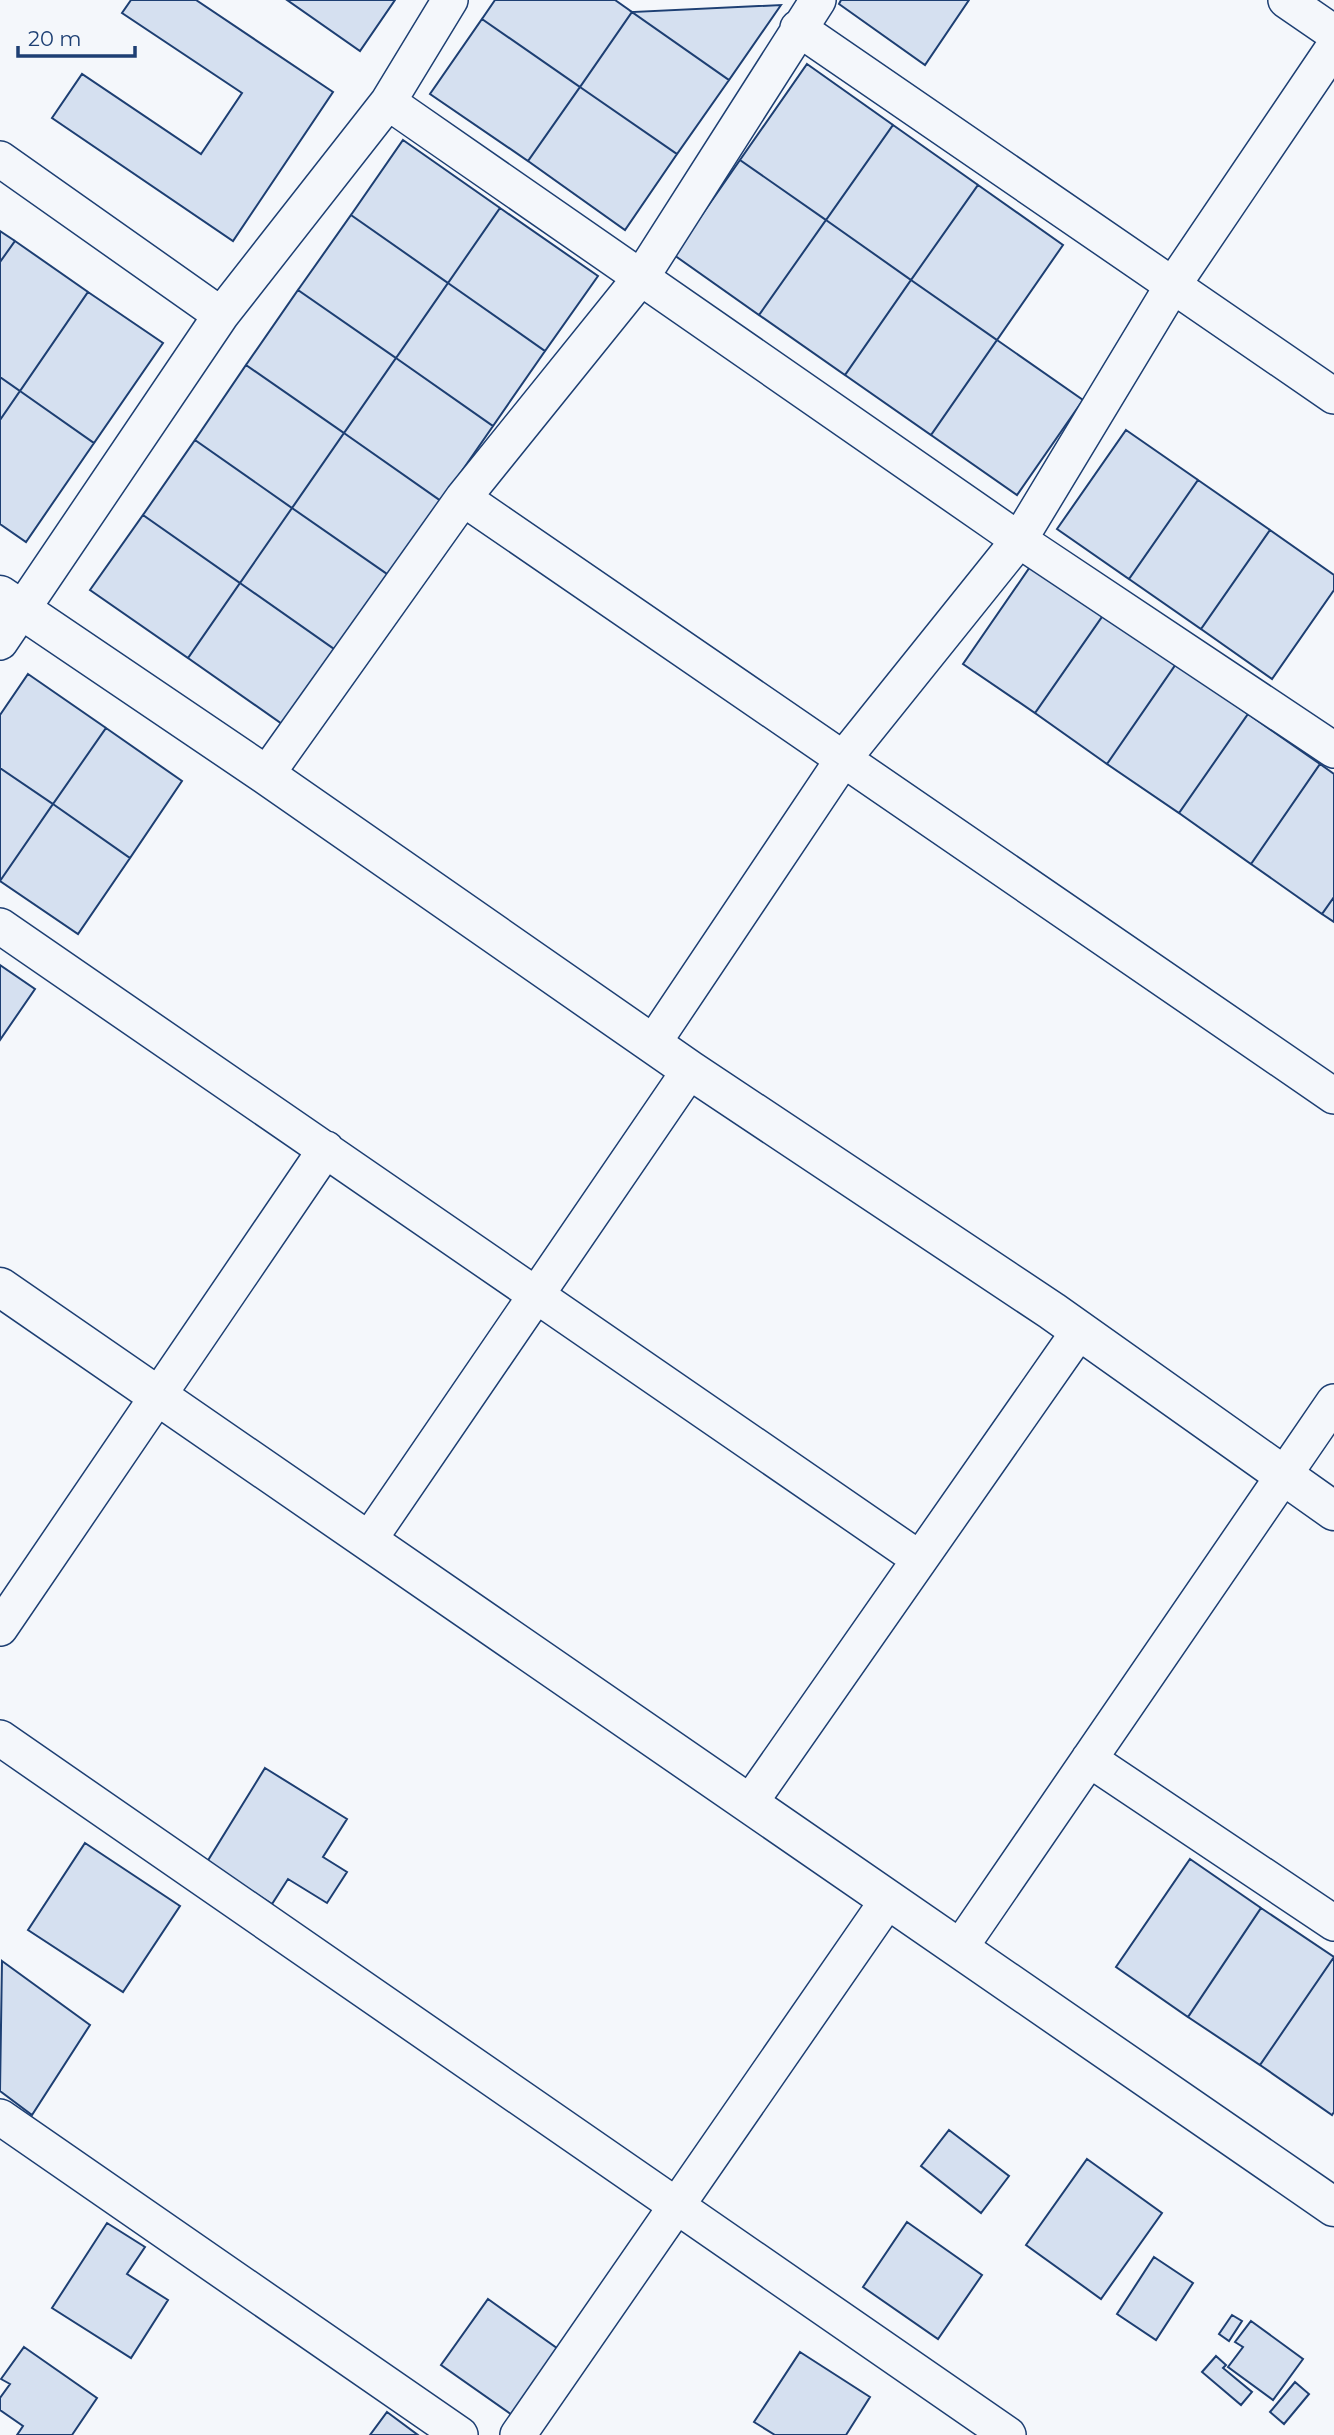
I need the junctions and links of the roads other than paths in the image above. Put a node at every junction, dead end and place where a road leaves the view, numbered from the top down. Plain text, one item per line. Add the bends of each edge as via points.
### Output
1 (450, 0) edge
2 (818, 0) edge
3 (1286, 0) edge
4 (798, 28) junction
5 (1334, 33) edge
6 (1334, 47) edge
7 (388, 102) junction
8 (0, 159) edge
9 (642, 276) junction
10 (1173, 285) junction
11 (221, 315) junction
12 (1334, 396) edge
13 (463, 498) junction
14 (1019, 540) junction
15 (12, 603) edge
16 (0, 642) edge
17 (1334, 750) edge
18 (844, 758) junction
19 (266, 775) junction
20 (0, 926) edge
21 (653, 1043) junction
22 (690, 1070) junction
23 (1334, 1097) edge
24 (326, 1149) junction
25 (0, 1287) edge
26 (536, 1296) junction
27 (1080, 1330) junction
28 (159, 1397) junction
29 (1334, 1402) edge
30 (1283, 1476) junction
31 (1334, 1511) edge
32 (368, 1541) junction
33 (918, 1558) junction
34 (0, 1628) edge
35 (0, 1738) edge
36 (1089, 1759) junction
37 (749, 1804) junction
38 (888, 1899) junction
39 (1334, 1923) edge
40 (960, 1949) junction
41 (0, 2117) edge
42 (677, 2206) junction
43 (1334, 2207) edge
44 (460, 2435) edge
45 (518, 2435) edge
46 (1008, 2435) edge

1 - 7 street
2 - 4 street
3 - 5 street
4 - 9 street
4 - 10 street
6 - 10 street
7 - 9 street
7 - 11 street
8 - 11 street
9 - 13 street
9 - 14 street
10 - 12 street
10 - 14 street
11 - 15 street
13 - 18 street
13 - 19 street
14 - 17 street
14 - 18 street
15 - 16 street
15 - 19 street
18 - 21 street
18 - 23 street
19 - 21 street
20 - 24 street
21 - 22 street
22 - 26 street
22 - 27 street
24 - 26 street
24 - 28 street
25 - 28 street
26 - 32 street
26 - 33 street
27 - 30 street
27 - 33 street
28 - 32 street
28 - 34 street
29 - 30 street
30 - 31 street
30 - 36 street
32 - 37 street
33 - 37 street
35 - 42 street
36 - 39 street
36 - 40 street
37 - 38 street
38 - 40 street
38 - 42 street
40 - 43 street
41 - 44 street
42 - 45 street
42 - 46 street

